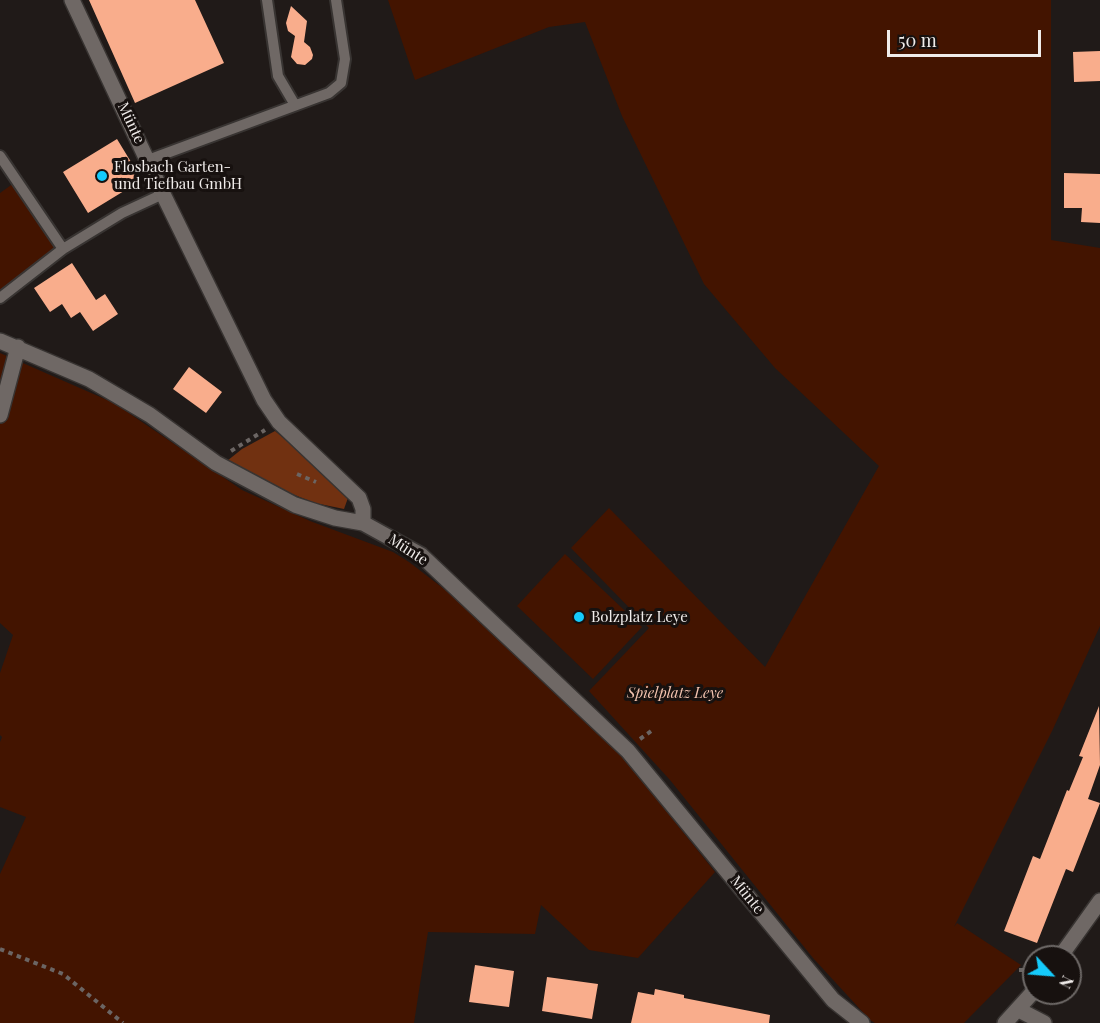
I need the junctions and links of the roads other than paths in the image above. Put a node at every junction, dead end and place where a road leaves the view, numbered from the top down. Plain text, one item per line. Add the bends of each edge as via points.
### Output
1 (72, 0) edge
2 (267, 0) edge
3 (336, 0) edge
4 (295, 105) junction
5 (0, 156) edge
6 (148, 160) junction
7 (163, 194) junction
8 (63, 249) junction
9 (0, 298) edge
10 (0, 341) edge
11 (18, 347) junction
12 (0, 415) edge
13 (363, 523) junction
14 (1100, 901) edge
15 (1069, 945) edge
16 (1023, 1005) edge
17 (1019, 1010) junction
18 (862, 1023) edge
19 (1005, 1023) edge
20 (1044, 1023) edge

1 - 6 street, Münte
2 - 4 lane via 278,76
3 - 4 lane via 345,59 341,83 329,93
4 - 6 lane
5 - 8 lane
6 - 7 street, Münte
7 - 8 lane via 122,213
7 - 13 street, Münte via 255,383 279,422 359,498
8 - 9 lane
10 - 11 street
11 - 12 street
11 - 13 street via 89,379 150,415 216,463 295,505
13 - 18 street, Münte via 421,555 628,751 833,1000
14 - 15 street
16 - 17 street
17 - 19 street
17 - 20 street

